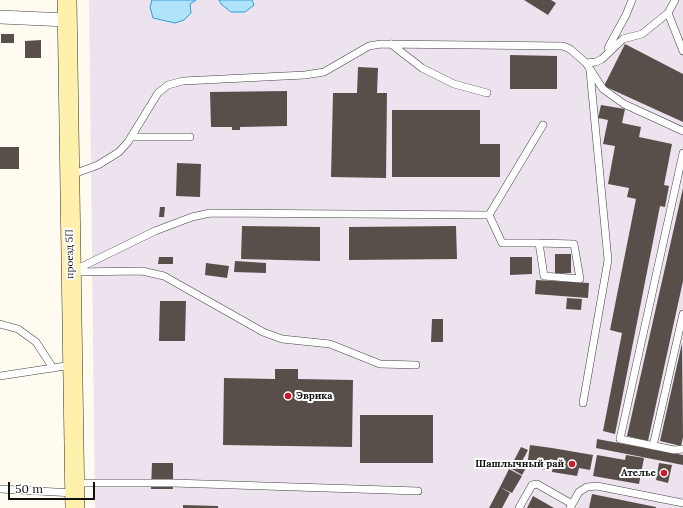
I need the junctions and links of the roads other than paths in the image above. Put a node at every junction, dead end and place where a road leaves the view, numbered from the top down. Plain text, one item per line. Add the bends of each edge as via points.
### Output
1 (67, 0) edge
2 (632, 0) edge
3 (675, 0) edge
4 (668, 13) junction
5 (0, 17) edge
6 (67, 20) junction
7 (391, 44) junction
8 (683, 51) edge
9 (602, 59) junction
10 (586, 63) junction
11 (590, 71) junction
12 (488, 93) dead end
13 (543, 126) dead end
14 (683, 131) edge
15 (131, 137) junction
16 (190, 137) dead end
17 (683, 153) edge
18 (69, 176) junction
19 (490, 215) junction
20 (539, 243) junction
21 (71, 272) junction
22 (683, 314) edge
23 (0, 324) edge
24 (72, 365) junction
25 (416, 365) dead end
26 (53, 368) junction
27 (0, 376) edge
28 (583, 403) dead end
29 (653, 446) junction
30 (683, 450) edge
31 (0, 489) edge
32 (418, 491) dead end
33 (74, 495) edge
34 (683, 503) edge
35 (571, 506) edge
36 (519, 508) edge

1 - 6 street, проезд 5П
2 - 9 lane
3 - 4 lane
4 - 8 lane
4 - 9 lane via 642,34 623,39
5 - 6 street
6 - 18 street, проезд 5П
7 - 10 lane via 556,45 570,49
7 - 12 lane via 422,68 454,84
7 - 15 lane via 369,46 324,72 183,81 168,85 158,93
9 - 10 lane
10 - 11 lane
11 - 14 lane via 603,89 624,104
11 - 28 lane via 608,260
13 - 19 lane
15 - 16 lane
15 - 18 lane via 118,152 98,165
17 - 29 lane via 620,439
18 - 21 street, проезд 5П
19 - 20 lane via 502,243
19 - 21 lane via 210,213 155,231
20 - 20 lane via 544,276 580,279 574,244
21 - 24 street, проезд 5П
21 - 25 lane via 142,272 164,276 263,332 330,344 380,364
22 - 29 lane
23 - 26 lane via 18,329 36,342
24 - 26 lane
24 - 33 street, проезд 5П
26 - 27 lane
29 - 30 lane
31 - 33 lane
32 - 33 lane via 173,483
34 - 35 lane via 597,486 587,487 579,492
35 - 36 lane via 537,484 532,485

